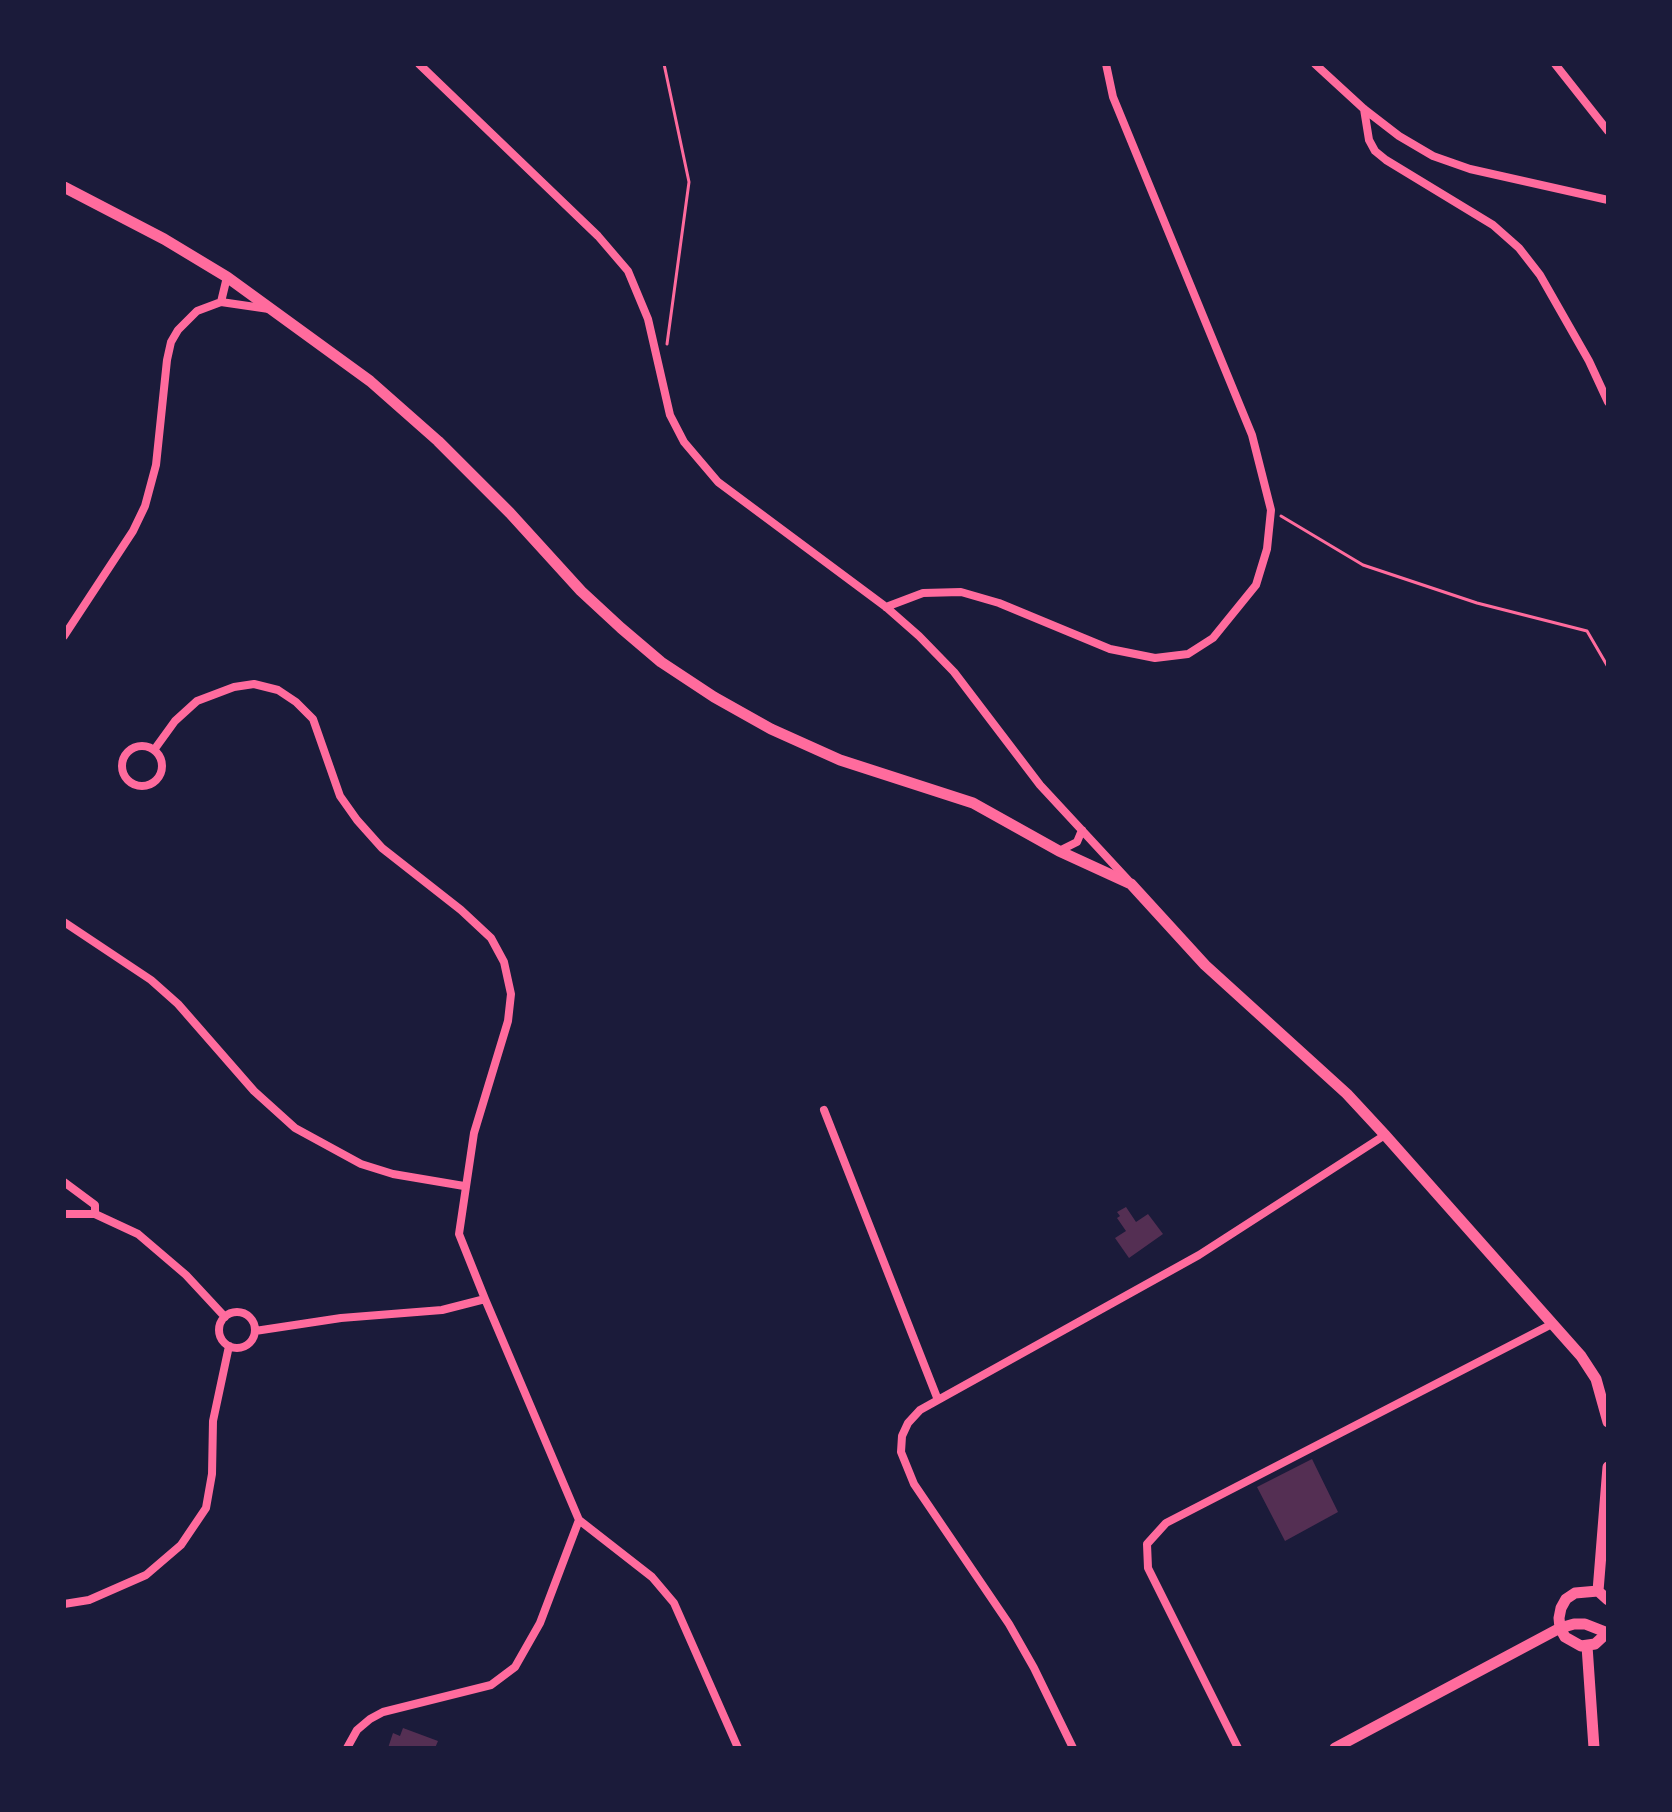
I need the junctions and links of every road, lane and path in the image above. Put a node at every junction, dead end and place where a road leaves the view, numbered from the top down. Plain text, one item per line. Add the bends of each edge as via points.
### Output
1 (419, 64) edge
2 (664, 64) edge
3 (1106, 64) edge
4 (1315, 64) edge
5 (1555, 64) edge
6 (1364, 109) junction
7 (1608, 131) edge
8 (64, 187) edge
9 (1608, 200) edge
10 (227, 277) junction
11 (221, 302) junction
12 (276, 311) junction
13 (667, 348) dead end
14 (1608, 402) edge
15 (1271, 510) junction
16 (886, 607) junction
17 (64, 636) edge
18 (1608, 667) edge
19 (154, 750) junction
20 (1082, 830) junction
21 (1059, 851) junction
22 (1131, 884) junction
23 (64, 922) edge
24 (824, 1110) dead end
25 (1385, 1135) junction
26 (64, 1182) edge
27 (464, 1186) junction
28 (64, 1214) edge
29 (95, 1214) junction
30 (485, 1299) junction
31 (225, 1317) junction
32 (1552, 1324) junction
33 (255, 1331) junction
34 (229, 1346) junction
35 (938, 1400) junction
36 (1608, 1422) edge
37 (1608, 1467) edge
38 (579, 1520) junction
39 (1598, 1591) junction
40 (1608, 1600) edge
41 (64, 1604) edge
42 (1560, 1628) junction
43 (1608, 1633) edge
44 (1587, 1646) junction
45 (347, 1748) edge
46 (738, 1748) edge
47 (1073, 1748) edge
48 (1238, 1748) edge
49 (1335, 1748) edge
50 (1594, 1748) edge

1 - 16 street via 628,271 648,319 670,415 709,472
2 - 13 path via 689,182
3 - 15 street via 1113,97 1252,435
4 - 6 street
5 - 7 street
6 - 9 street via 1433,156
6 - 14 street via 1375,151 1493,225 1519,248 1540,275
8 - 10 street
10 - 11 street
10 - 12 street
11 - 12 street
11 - 17 street via 187,319 171,342 156,465 145,506
12 - 21 street via 370,381 438,441 581,591 661,662 771,729 840,760 973,803
15 - 16 street via 1256,585 1213,638 1188,654 1155,658 1110,649 961,592 923,593
15 - 18 path via 1363,565 1477,603 1587,631
16 - 20 street via 954,672 1040,785
19 - 19 street via 135,747 125,756 124,774 133,784 146,785 161,774
19 - 27 street via 197,701 254,684 278,690 313,719 340,796 357,820 382,848 491,938 504,962 511,994
20 - 21 street via 1077,842
20 - 22 street
21 - 22 street
22 - 25 street via 1205,965
23 - 27 street via 178,1004 254,1091 295,1128 361,1164
24 - 35 street
25 - 32 street
25 - 35 street via 1199,1255
26 - 29 street via 95,1205
27 - 30 street via 459,1234
28 - 29 street
29 - 31 street via 138,1234
30 - 33 street via 442,1310
30 - 38 street
31 - 33 street via 245,1314
31 - 34 street via 219,1329
32 - 36 street via 1596,1379
32 - 48 street via 1166,1523 1147,1544 1148,1568
33 - 34 street via 249,1344
34 - 41 street via 213,1421 206,1508 181,1545 146,1575 89,1600
35 - 47 street via 908,1423 901,1452 906,1468 1009,1624
37 - 39 street
38 - 45 street via 540,1623 515,1667 491,1685 383,1712 357,1730
38 - 46 street via 652,1577 674,1603
39 - 40 street
39 - 42 street via 1566,1599
42 - 43 street via 1585,1624
42 - 44 street via 1573,1643
42 - 49 street
43 - 44 street
44 - 50 street

